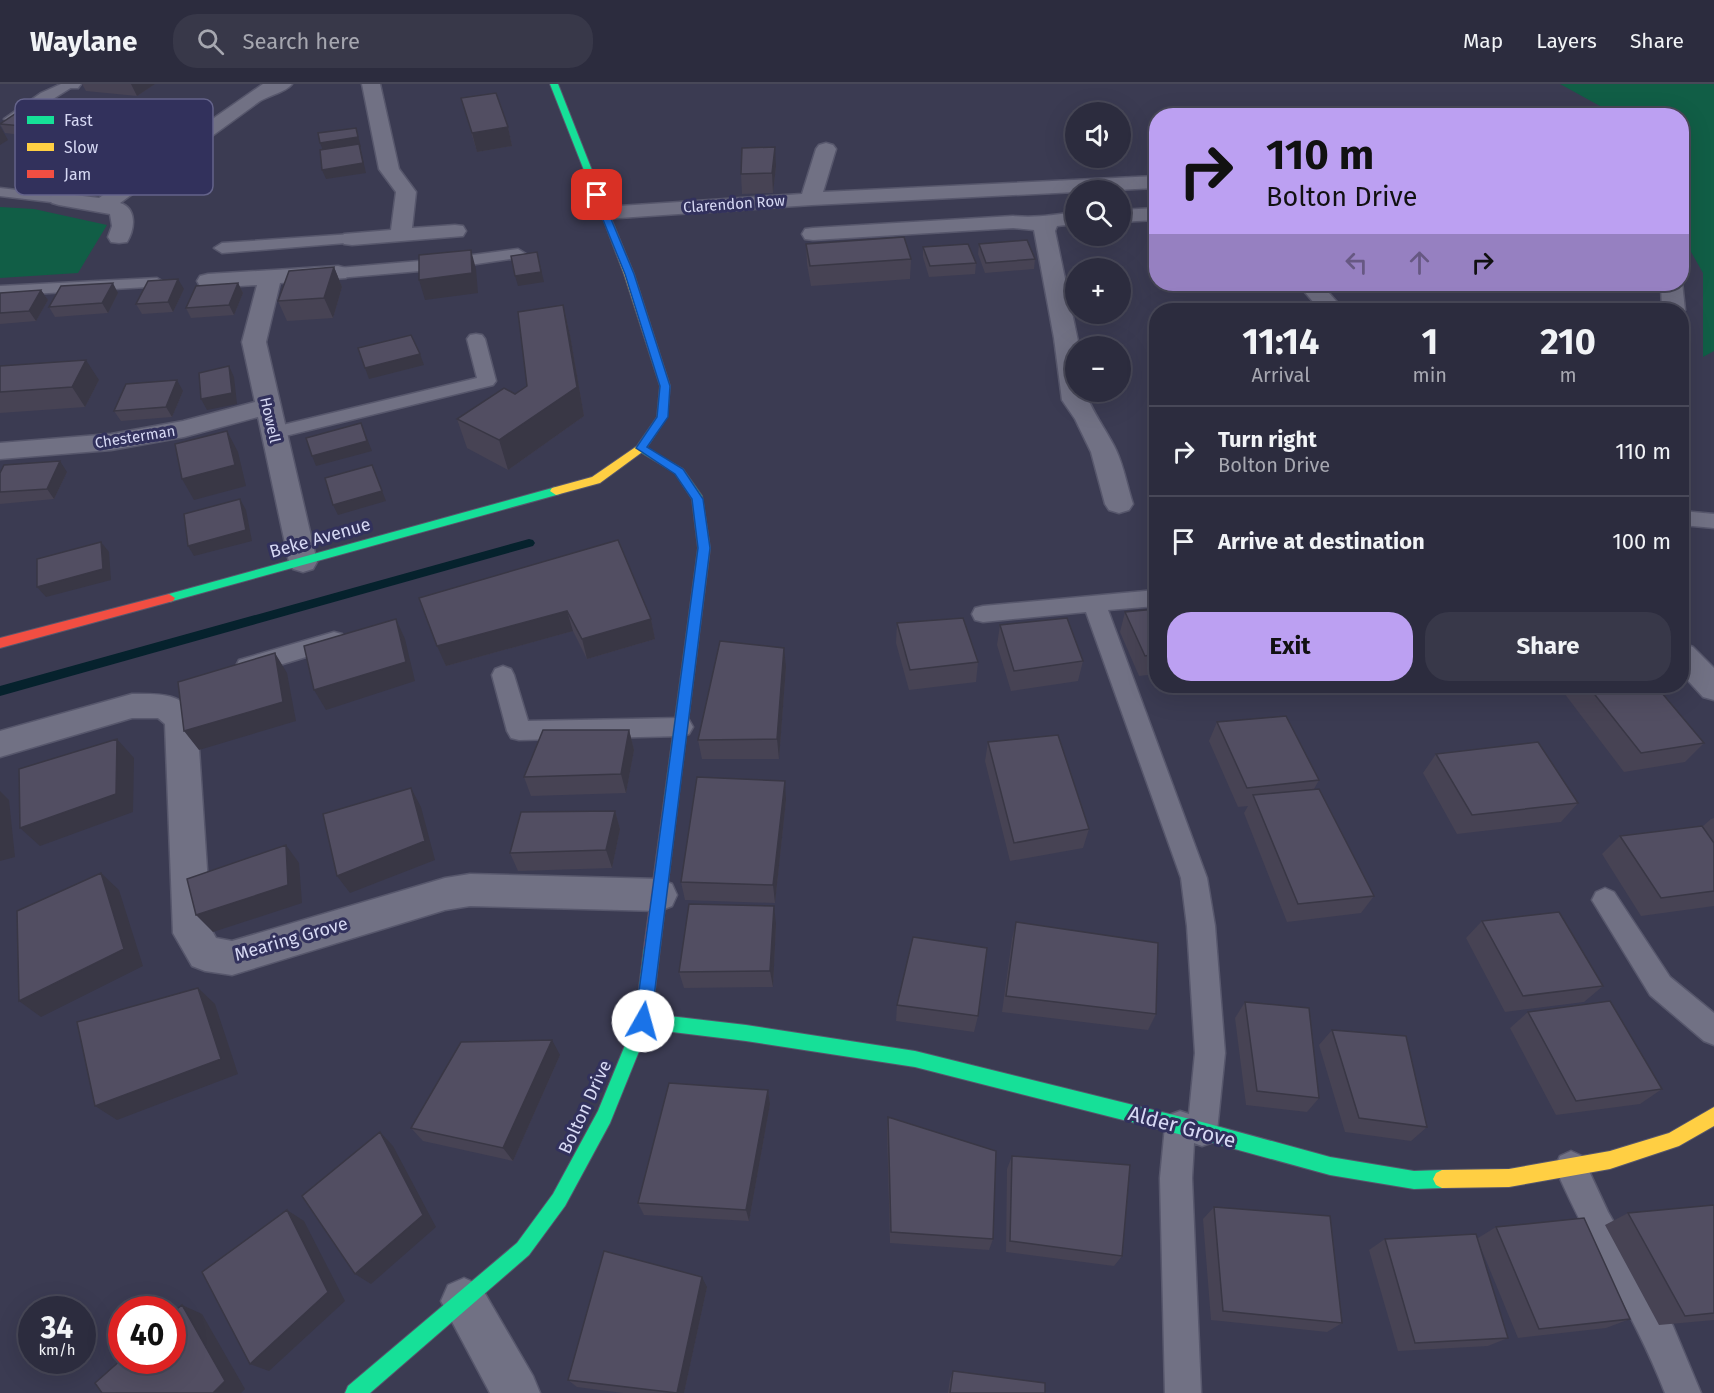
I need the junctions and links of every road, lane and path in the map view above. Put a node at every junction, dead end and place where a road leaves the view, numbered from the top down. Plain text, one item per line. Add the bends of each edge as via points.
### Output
1 (71, 84) edge
2 (283, 84) edge
3 (371, 84) edge
4 (554, 84) edge
5 (41, 99) edge
6 (15, 116) edge
7 (11, 119) edge
8 (213, 127) edge
9 (826, 148) dead end
10 (1149, 182) edge
11 (0, 192) edge
12 (15, 194) edge
13 (25, 195) edge
14 (119, 195) edge
15 (59, 199) joint
16 (812, 199) junction
17 (103, 204) junction
18 (604, 213) junction
19 (1149, 214) edge
20 (1131, 215) edge
21 (1065, 219) edge
22 (1047, 225) junction
23 (455, 231) dead end
24 (813, 234) dead end
25 (401, 235) junction
26 (119, 237) dead end
27 (352, 239) joint
28 (222, 248) dead end
29 (518, 254) edge
30 (338, 273) joint
31 (270, 277) junction
32 (208, 281) dead end
33 (157, 283) edge
34 (0, 291) edge
35 (1315, 291) edge
36 (1326, 303) edge
37 (476, 339) dead end
38 (267, 407) junction
39 (273, 433) junction
40 (641, 448) junction
41 (0, 451) edge
42 (1119, 504) dead end
43 (1689, 519) edge
44 (1714, 521) edge
45 (303, 562) junction
46 (1149, 599) edge
47 (1094, 603) junction
48 (983, 614) dead end
49 (356, 634) edge
50 (0, 643) edge
51 (1689, 662) edge
52 (225, 673) edge
53 (503, 675) dead end
54 (1714, 688) edge
55 (681, 727) junction
56 (0, 744) edge
57 (659, 895) junction
58 (1605, 900) dead end
59 (643, 1021) junction
60 (1714, 1031) edge
61 (1714, 1116) edge
62 (1191, 1128) junction
63 (1571, 1167) junction
64 (465, 1301) junction
65 (356, 1393) edge
66 (516, 1393) edge
67 (1183, 1393) edge
68 (1683, 1393) edge

1 - 5 lane
2 - 8 street via 254,97
3 - 25 street via 389,170 406,192
4 - 18 street
6 - 7 lane
9 - 16 street
10 - 16 street, Clarendon Row
11 - 12 lane
13 - 15 lane
14 - 17 street
15 - 17 street
16 - 18 street, Clarendon Row
17 - 26 street via 120,210 123,226
18 - 40 street via 633,285 665,386 662,417
19 - 20 street
21 - 22 street
22 - 24 street via 1013,222
22 - 42 street via 1044,231 1075,400 1104,452
23 - 25 street
25 - 27 street
27 - 28 lane
29 - 30 lane
30 - 31 street
31 - 32 street
31 - 38 street, Howell via 254,342
33 - 34 lane
35 - 36 street
37 - 39 lane via 487,381
38 - 39 street, Howell
38 - 41 street, Chesterman via 184,429 111,442
39 - 45 street, Howell
40 - 45 street, Beke Avenue via 596,480
40 - 55 street, Bolton Drive via 679,471 698,499 704,548
43 - 44 lane
45 - 50 street, Beke Avenue
46 - 47 lane
47 - 48 lane
47 - 62 lane via 1194,878 1210,1053
49 - 52 lane
51 - 54 street
53 - 55 lane via 519,731
55 - 57 street, Bolton Drive
56 - 57 street, Mearing Grove via 132,706 175,699 181,719 192,933 205,954 232,958 445,894 470,890
57 - 59 street, Bolton Drive
58 - 60 lane via 1660,986
59 - 62 street, Alder Grove via 915,1059
59 - 64 street, Bolton Drive via 604,1117 558,1200 523,1249
61 - 63 street, Alder Grove via 1673,1140 1610,1160
62 - 63 street, Alder Grove via 1330,1166 1414,1180 1509,1178
62 - 67 lane via 1176,1179
63 - 68 lane via 1597,1223 1661,1338
64 - 65 street, Bolton Drive
64 - 66 street

